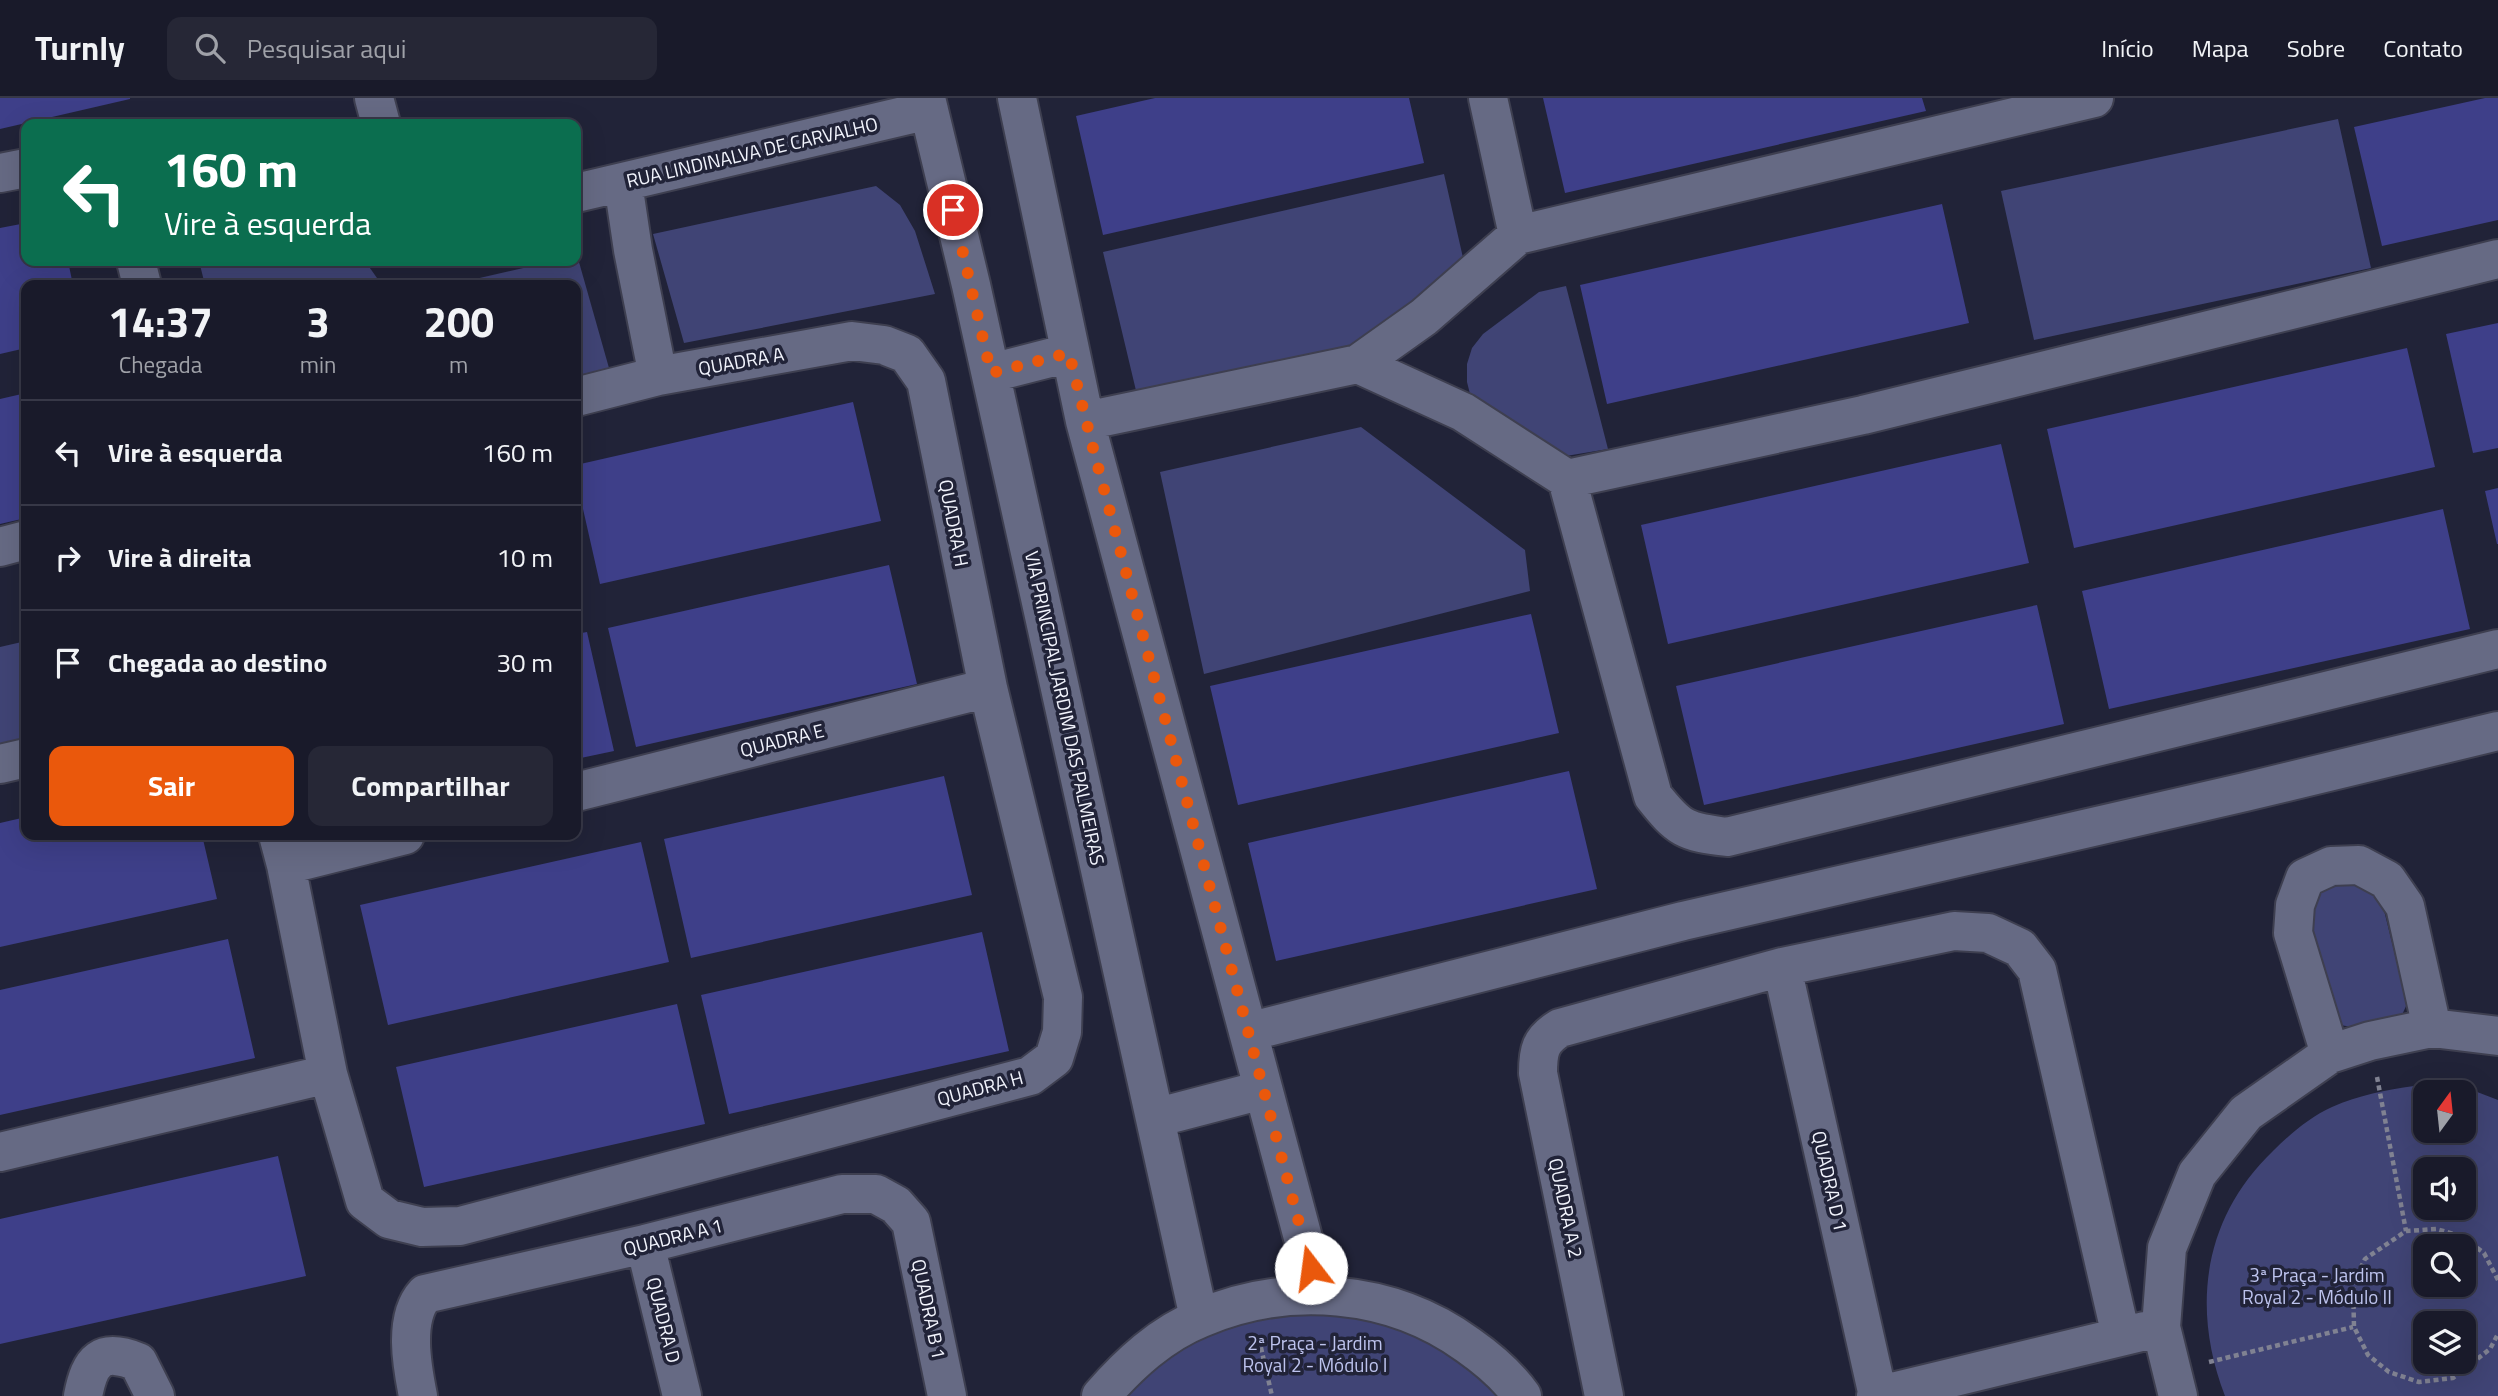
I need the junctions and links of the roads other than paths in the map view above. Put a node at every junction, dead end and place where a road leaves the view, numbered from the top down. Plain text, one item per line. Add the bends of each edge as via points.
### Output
1 (374, 98) edge
2 (1017, 98) edge
3 (1488, 98) edge
4 (2094, 98) edge
5 (927, 104) edge
6 (380, 119) edge
7 (21, 169) edge
8 (0, 173) edge
9 (623, 183) junction
10 (581, 192) edge
11 (1518, 234) junction
12 (2498, 259) edge
13 (1069, 353) junction
14 (907, 354) joint
15 (1358, 364) junction
16 (991, 373) junction
17 (658, 376) junction
18 (581, 396) edge
19 (1086, 421) junction
20 (1567, 479) junction
21 (21, 541) edge
22 (0, 547) edge
23 (2498, 649) edge
24 (988, 688) junction
25 (2498, 731) edge
26 (21, 759) edge
27 (0, 764) edge
28 (581, 791) edge
29 (364, 840) edge
30 (282, 850) edge
31 (1782, 967) junction
32 (2432, 1028) junction
33 (1248, 1032) junction
34 (2498, 1036) edge
35 (2330, 1054) junction
36 (328, 1074) junction
37 (1262, 1090) junction
38 (1155, 1118) junction
39 (0, 1152) edge
40 (911, 1223) joint
41 (645, 1244) junction
42 (1318, 1294) junction
43 (1199, 1318) junction
44 (2161, 1327) junction
45 (2121, 1336) junction
46 (2174, 1389) edge
47 (83, 1396) edge
48 (155, 1396) edge
49 (418, 1396) edge
50 (682, 1396) edge
51 (947, 1396) edge
52 (1101, 1396) edge
53 (1522, 1396) edge
54 (1604, 1396) edge
55 (1877, 1396) edge

1 - 6 street
2 - 13 street
3 - 11 street
4 - 11 street
5 - 9 street, RUA LINDINALVA DE CARVALHO
5 - 16 street, VIA PRINCIPAL JARDIM DAS PALMEIRAS
7 - 8 street
9 - 10 street, RUA LINDINALVA DE CARVALHO
9 - 17 street
11 - 15 street via 1424,317
12 - 20 street via 1863,415
13 - 16 street
13 - 19 street
14 - 17 street, QUADRA A via 852,341
14 - 24 street, QUADRA H via 926,381
15 - 19 street
15 - 20 street via 1463,412
16 - 38 street, VIA PRINCIPAL JARDIM DAS PALMEIRAS
17 - 18 street, QUADRA A
19 - 33 street
20 - 23 street via 1653,796 1673,821 1697,833 1727,837
21 - 22 street
24 - 28 street, QUADRA E
24 - 36 street, QUADRA H via 1063,997 1062,1032 1054,1058 1030,1076 460,1226 422,1227 389,1219 365,1201
25 - 33 street via 1683,921
26 - 27 street
29 - 30 street
30 - 36 street
31 - 45 street via 1954,931 1988,933 2020,948 2037,970
31 - 54 street, QUADRA A 2 via 1560,1028 1546,1036 1538,1050 1538,1073
31 - 55 street, QUADRA D 1
32 - 34 street
32 - 35 street
32 - 35 street via 2404,906 2387,880 2359,865 2331,866 2305,878 2295,905 2293,933
33 - 37 street
35 - 44 street via 2246,1113 2197,1174 2167,1248
36 - 39 street
37 - 38 street
37 - 42 street
38 - 43 street, VIA PRINCIPAL JARDIM DAS PALMEIRAS
40 - 41 street, QUADRA A 1 via 896,1205 876,1194 842,1194
40 - 51 street, QUADRA B 1
41 - 49 street, QUADRA A 1 via 425,1294 415,1309 412,1336
41 - 50 street, QUADRA D
42 - 43 street via 1250,1301
42 - 53 street via 1364,1299 1409,1312 1450,1332 1487,1359
43 - 52 street via 1130,1365
44 - 45 street
44 - 46 street
45 - 55 street
47 - 48 street via 89,1372 99,1359 118,1354 138,1362

